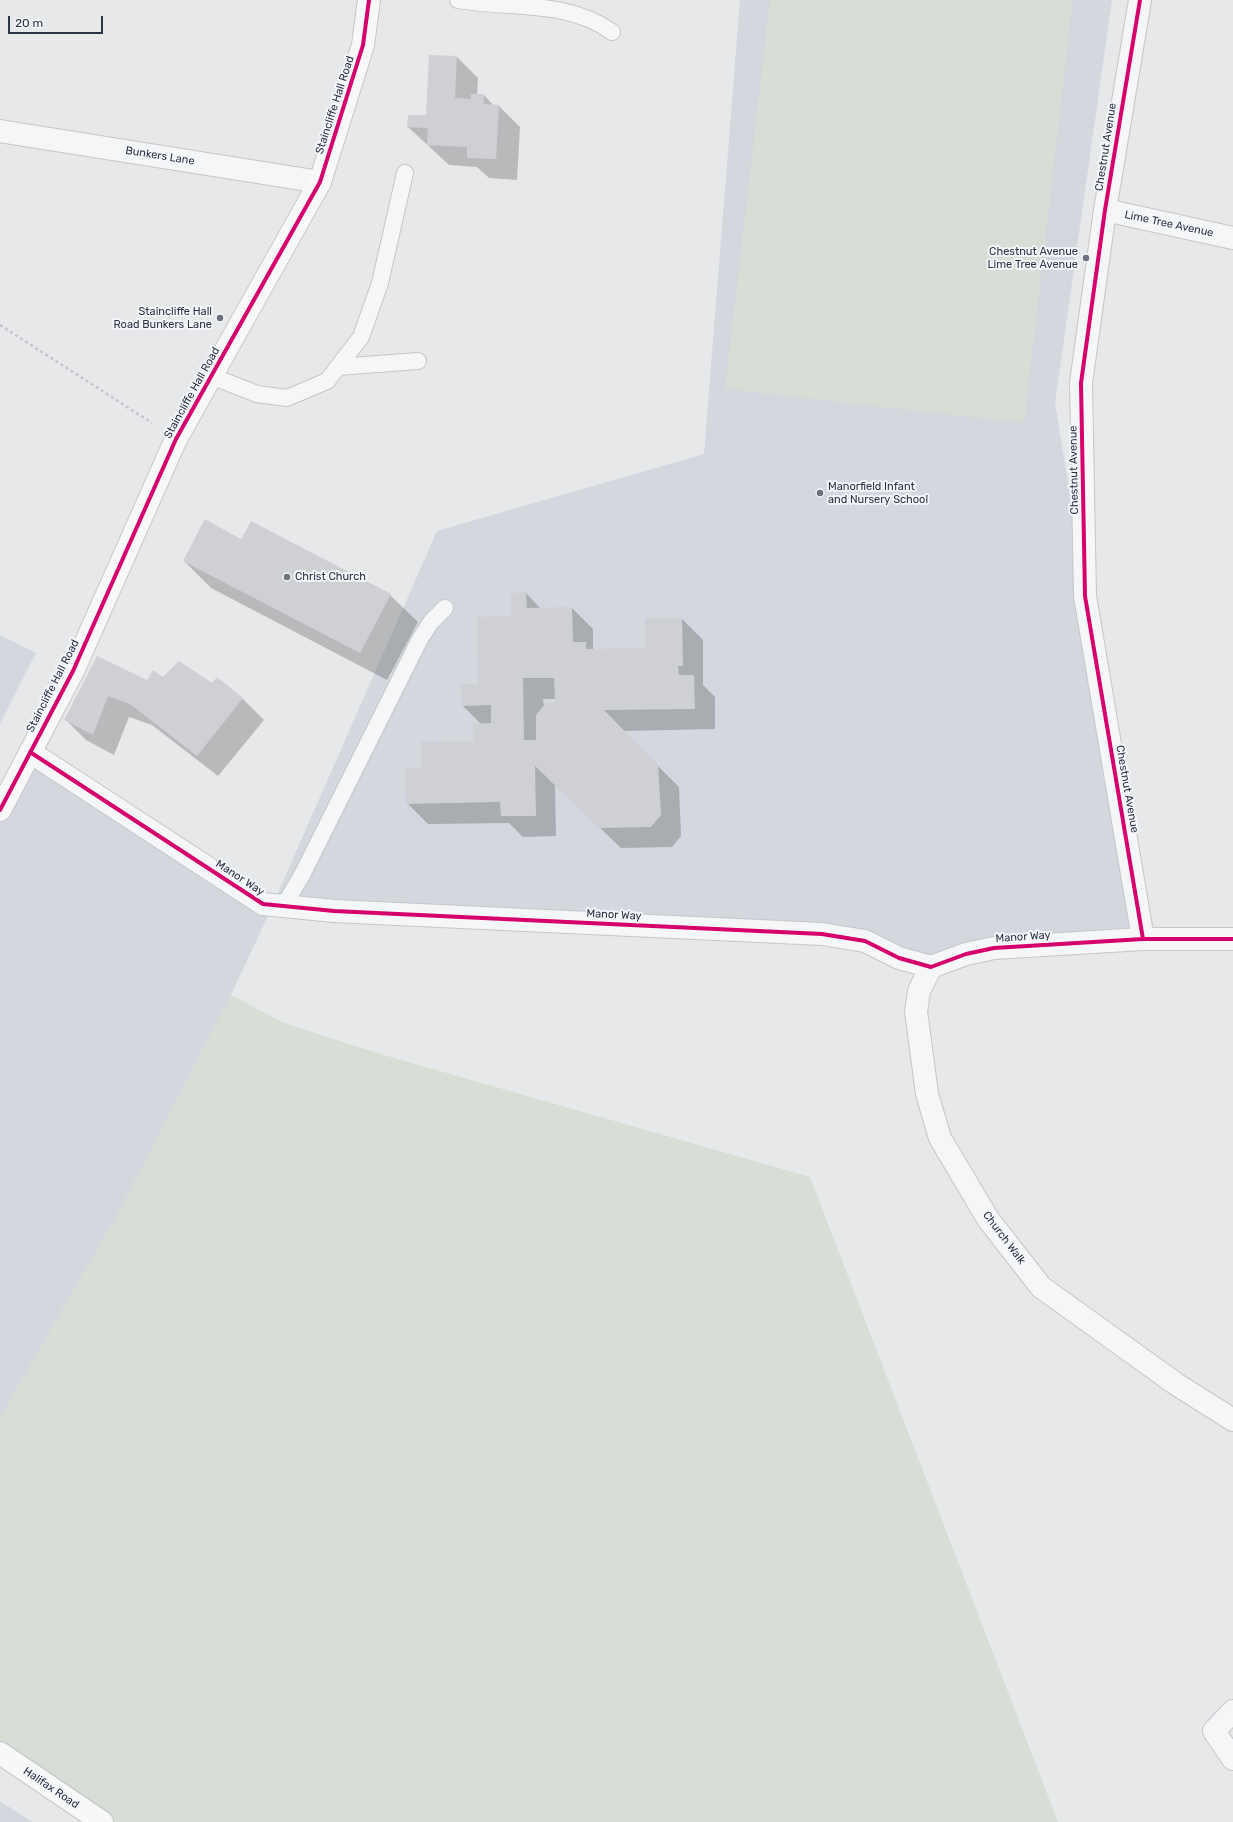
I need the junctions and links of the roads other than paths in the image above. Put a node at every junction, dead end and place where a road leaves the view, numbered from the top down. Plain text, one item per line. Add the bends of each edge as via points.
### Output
1 (369, 0) edge
2 (458, 0) edge
3 (1140, 0) edge
4 (612, 32) dead end
5 (0, 131) edge
6 (405, 173) dead end
7 (320, 182) junction
8 (1105, 210) junction
9 (1233, 238) edge
10 (418, 361) dead end
11 (338, 367) junction
12 (211, 376) junction
13 (445, 608) dead end
14 (30, 752) junction
15 (0, 809) edge
16 (284, 907) junction
17 (1143, 939) junction
18 (1233, 939) edge
19 (931, 967) junction
20 (1233, 1420) edge
21 (1233, 1712) edge
22 (0, 1753) edge
23 (1233, 1759) edge
24 (102, 1822) edge

1 - 7 street, Staincliffe Hall Road via 363,45
2 - 4 lane via 479,4 534,5 568,9 600,22
3 - 8 street, Chestnut Avenue
5 - 7 street, Bunkers Lane
6 - 11 lane via 380,283 362,337
7 - 12 street, Staincliffe Hall Road
8 - 9 street, Lime Tree Avenue
8 - 17 street, Chestnut Avenue via 1081,383 1085,596
10 - 11 lane
11 - 12 lane via 327,381 287,398 256,394
12 - 14 street, Staincliffe Hall Road via 176,439 73,671
13 - 16 lane via 431,622 420,639
14 - 15 street, Staincliffe Hall Road
14 - 16 street, Manor Way via 263,904
16 - 19 street, Manor Way via 822,934 865,941 899,958
17 - 18 street, Manor Way
17 - 19 street, Manor Way via 994,948 966,954
19 - 20 street, Church Walk via 920,991 916,1011 927,1094 940,1138 988,1219 1041,1287 1176,1384
21 - 23 street via 1214,1731
22 - 24 street, Halifax Road

